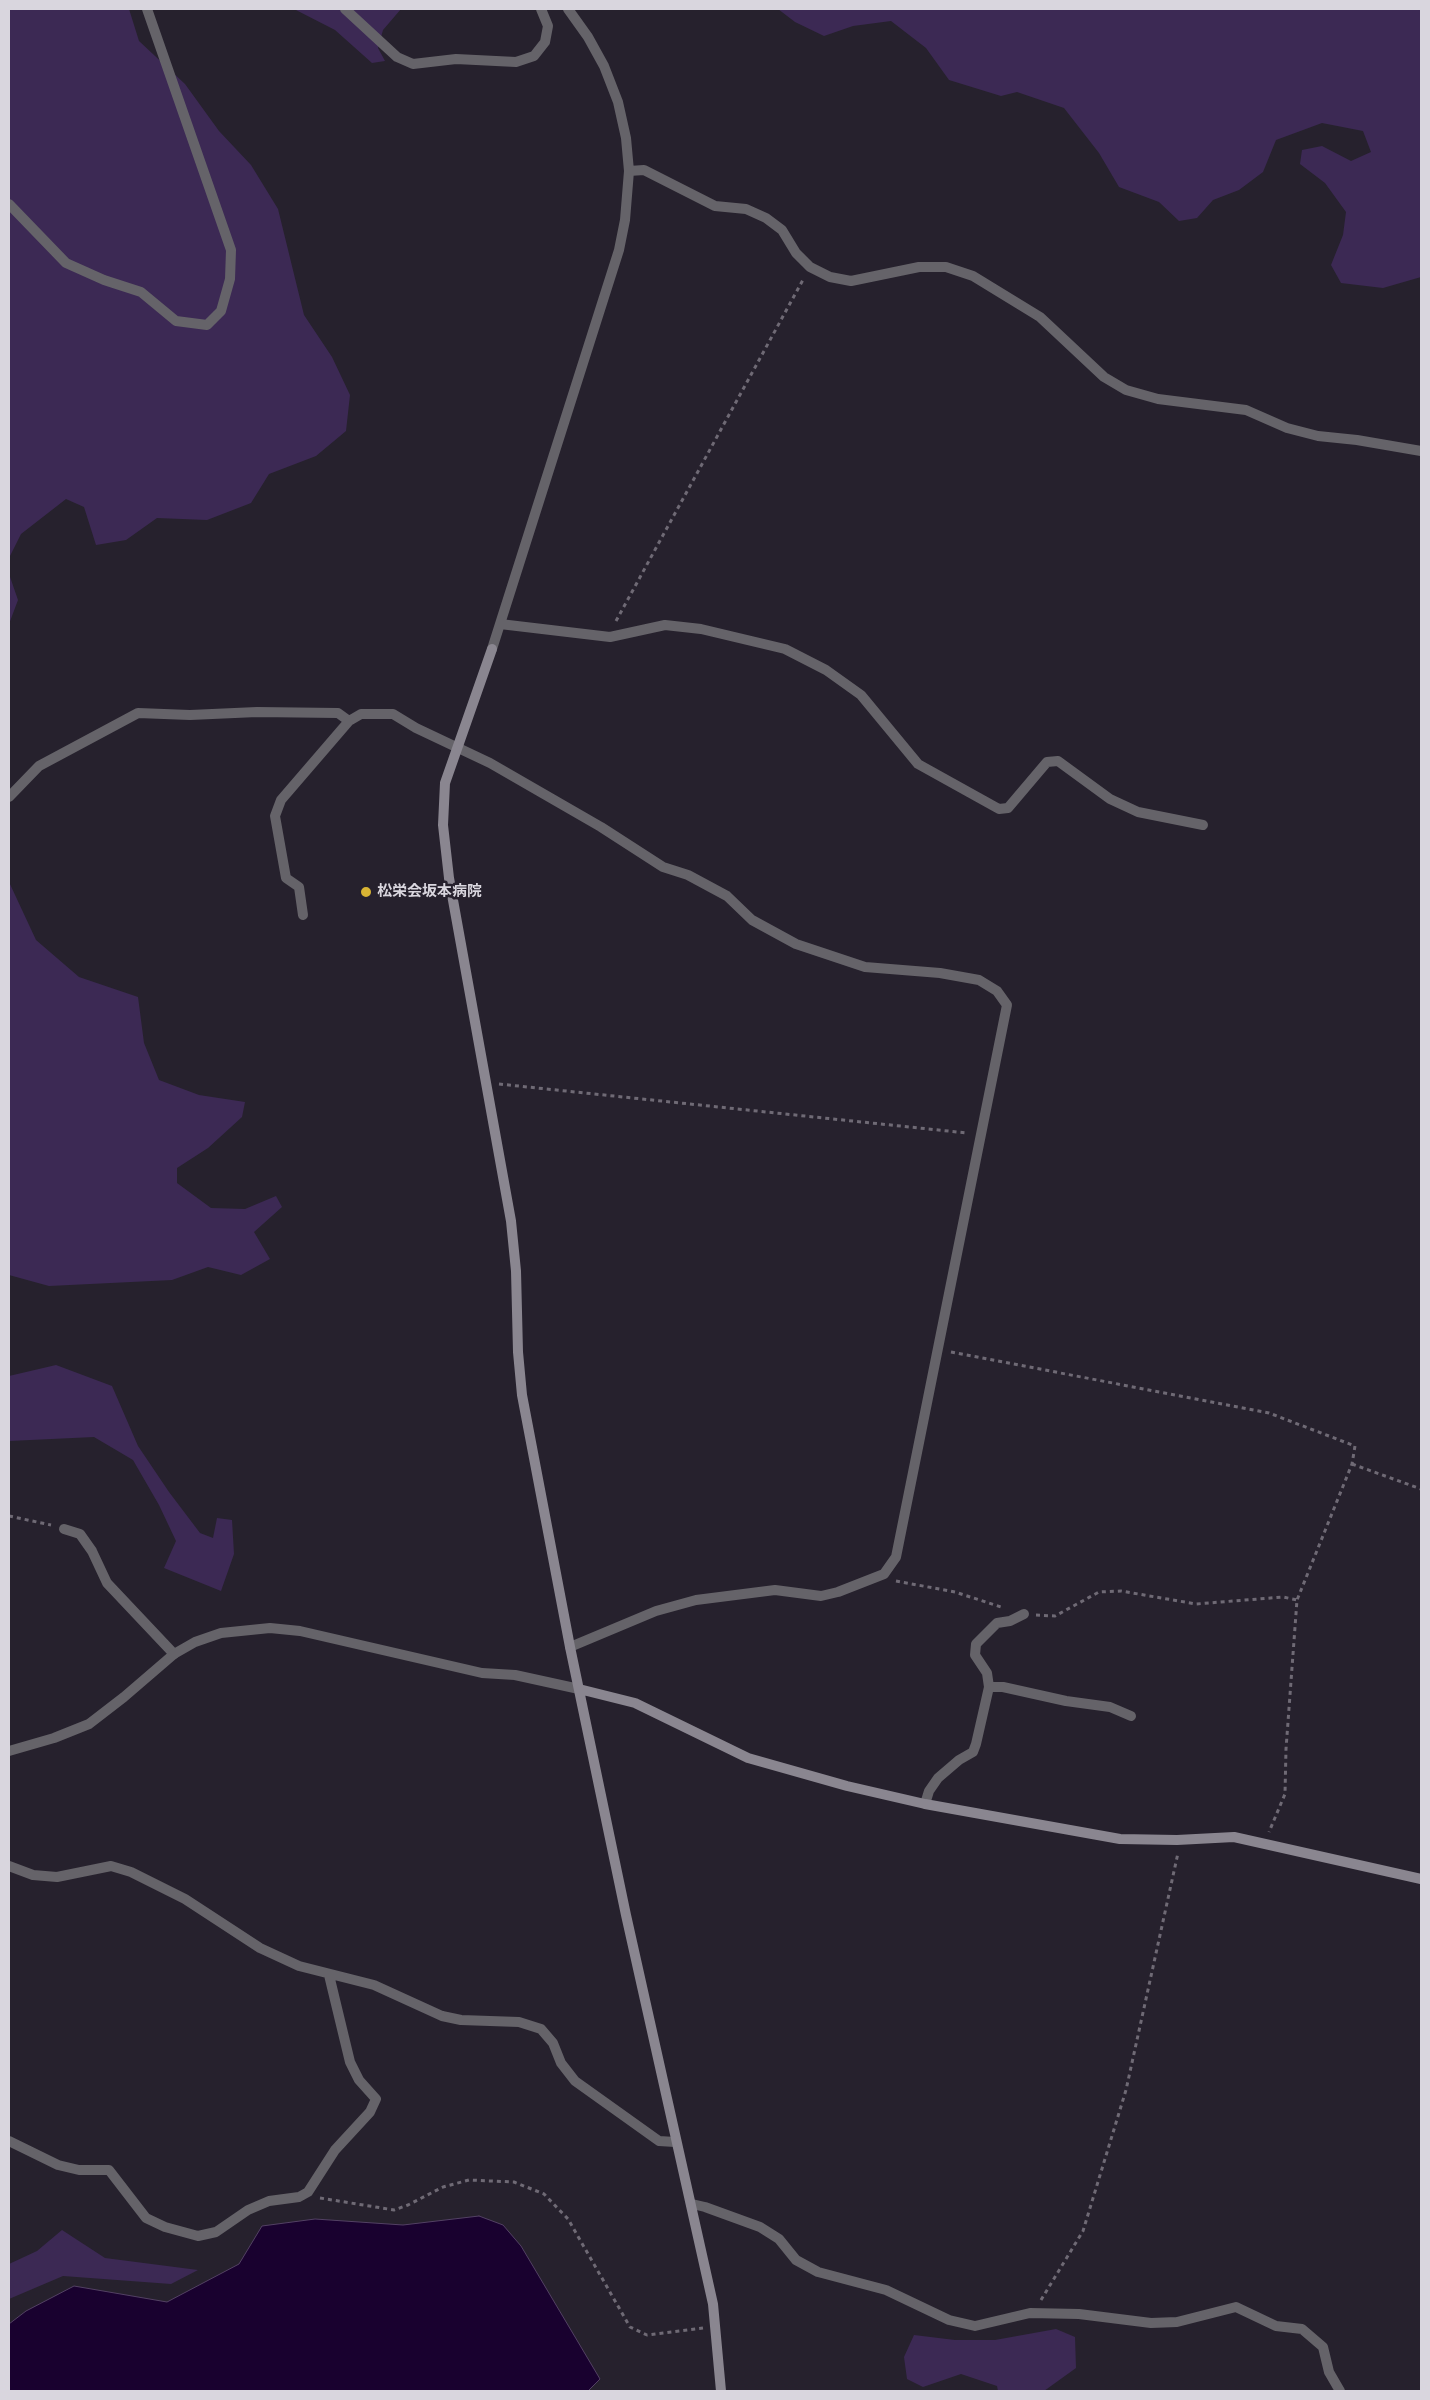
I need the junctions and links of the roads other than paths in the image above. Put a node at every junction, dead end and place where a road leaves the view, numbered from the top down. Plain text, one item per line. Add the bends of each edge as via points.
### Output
1 (147, 9) edge
2 (345, 9) edge
3 (541, 9) edge
4 (568, 9) edge
5 (629, 171) junction
6 (9, 204) edge
7 (1421, 452) edge
8 (500, 624) junction
9 (349, 721) junction
10 (456, 748) junction
11 (9, 797) edge
12 (1203, 825) dead end
13 (303, 915) dead end
14 (64, 1528) road end
15 (1024, 1614) road end
16 (570, 1647) junction
17 (174, 1654) junction
18 (989, 1687) junction
19 (578, 1689) junction
20 (1131, 1716) dead end
21 (9, 1751) edge
22 (925, 1804) junction
23 (9, 1866) edge
24 (1421, 1879) edge
25 (329, 1975) junction
26 (9, 2141) edge
27 (675, 2142) junction
28 (692, 2204) junction
29 (721, 2391) edge
30 (1340, 2391) edge

1 - 6 street via 231,250 230,279 221,311 207,325 176,321 141,292 66,263
2 - 3 street via 397,58 413,64 456,59 516,62 534,56 545,42 548,26
4 - 5 street via 604,66 618,102
5 - 7 street via 644,170 715,206 746,209 766,218 782,230 796,253 810,267 830,277 851,281 919,267 946,267 973,276 1040,317 1104,377 1126,390 1158,399 1246,410 1287,428 1318,436
5 - 8 street via 619,250
8 - 10 street
8 - 12 street via 610,637 665,626 701,629 785,648 826,670 861,695 918,764 999,809 1008,808 1047,762 1058,761 1110,799 1138,812
9 - 10 street via 361,714 393,714
9 - 11 street via 338,712 138,713 39,766
9 - 13 street via 281,800 275,816 286,878 299,887
10 - 16 street via 445,783 443,825 449,878 511,1221 522,1395
10 - 16 street via 490,763 664,866 727,896 752,920 796,944 865,967 940,973 979,980 997,991 1007,1006 896,1557 884,1574 838,1592 822,1596 775,1590 696,1600 656,1611
14 - 17 street via 80,1534 107,1583
15 - 18 street via 996,1623 976,1644 975,1655 987,1673
16 - 19 street
17 - 19 street via 221,1633 270,1628 300,1631 482,1673 515,1675
17 - 21 street via 89,1724
18 - 20 street via 1110,1707
18 - 22 street via 973,1752 958,1760 938,1778
19 - 22 street via 635,1703 748,1758
19 - 27 street
22 - 24 street via 1120,1839 1234,1837
23 - 25 street via 33,1875 57,1877 111,1866 131,1872 185,1900 260,1948 299,1966
25 - 26 street via 350,2062 359,2080 376,2099 370,2112 335,2150 308,2192 299,2198 269,2202 248,2210 216,2232 198,2236 146,2218 110,2170 79,2170 58,2165
25 - 27 street via 374,1985 442,2016 461,2020 519,2022 541,2029 575,2081 659,2141
27 - 28 street
28 - 29 street via 716,2329
28 - 30 street via 760,2227 779,2239 796,2260 818,2272 886,2290 949,2320 975,2326 1030,2313 1080,2314 1151,2323 1176,2322 1236,2308 1276,2326 1302,2329 1323,2347

